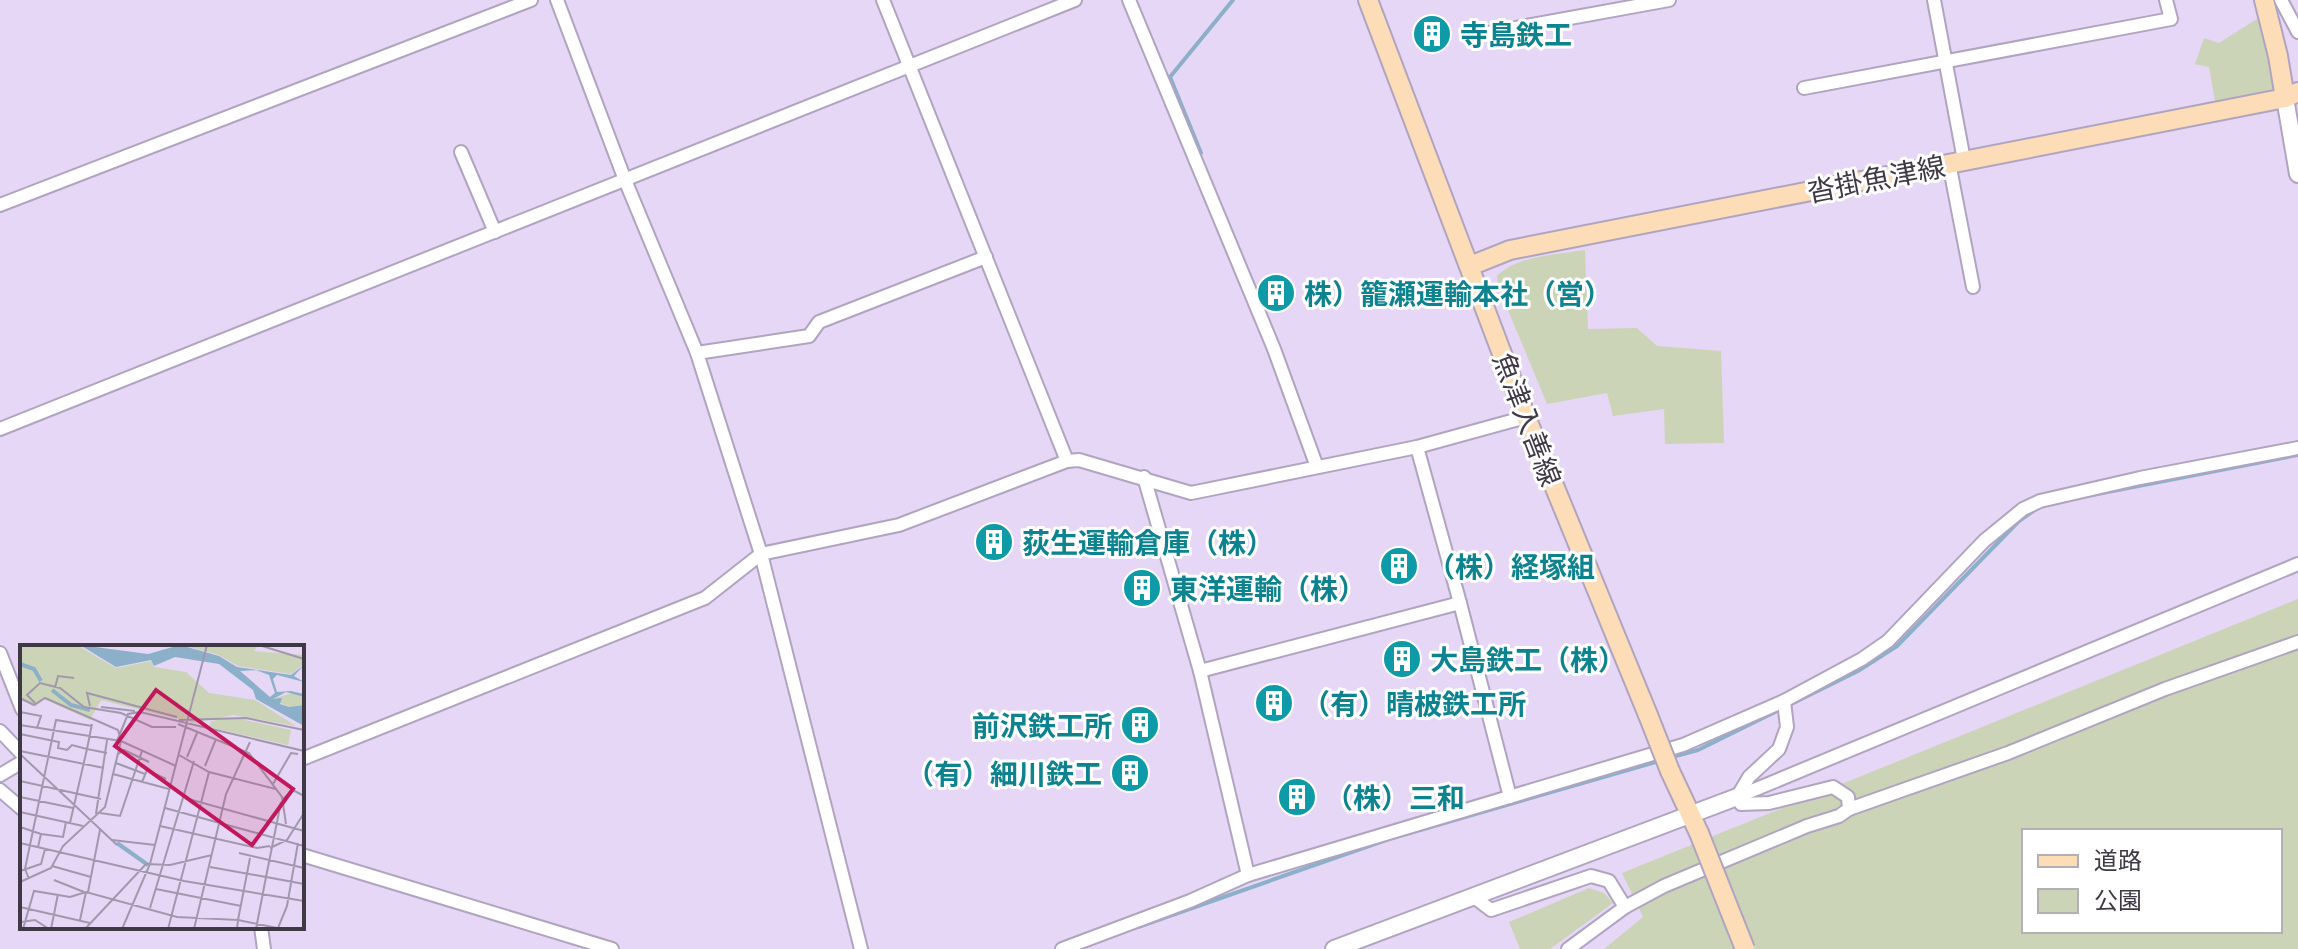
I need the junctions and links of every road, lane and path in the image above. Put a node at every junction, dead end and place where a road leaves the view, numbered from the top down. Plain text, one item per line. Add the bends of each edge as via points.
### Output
1 (531, 0) edge
2 (557, 0) edge
3 (883, 0) edge
4 (1075, 0) edge
5 (1129, 0) edge
6 (1368, 0) edge
7 (1669, 0) edge
8 (1934, 0) edge
9 (2166, 0) edge
10 (2264, 0) edge
11 (2281, 0) edge
12 (1045, 6) edge
13 (2298, 32) edge
14 (1477, 35) dead end
15 (1946, 62) junction
16 (910, 67) junction
17 (1804, 88) dead end
18 (2291, 95) edge
19 (461, 152) dead end
20 (1956, 162) junction
21 (2298, 174) edge
22 (625, 180) junction
23 (0, 205) edge
24 (495, 232) junction
25 (986, 257) junction
26 (1470, 266) junction
27 (1973, 287) dead end
28 (697, 353) junction
29 (1526, 417) junction
30 (0, 429) edge
31 (1417, 447) junction
32 (2298, 448) edge
33 (1067, 461) junction
34 (1317, 467) junction
35 (1144, 477) junction
36 (761, 554) junction
37 (2298, 564) edge
38 (1460, 603) junction
39 (2298, 642) edge
40 (0, 653) edge
41 (1200, 671) junction
42 (1784, 701) junction
43 (20, 704) edge
44 (0, 731) edge
45 (20, 752) edge
46 (304, 758) edge
47 (20, 763) edge
48 (0, 775) edge
49 (0, 790) edge
50 (1510, 797) junction
51 (1737, 797) junction
52 (20, 807) edge
53 (1849, 809) junction
54 (1690, 814) junction
55 (304, 856) edge
56 (1248, 875) junction
57 (1474, 897) junction
58 (1625, 907) junction
59 (261, 929) edge
60 (264, 949) edge
61 (612, 949) edge
62 (861, 949) edge
63 (1062, 949) edge
64 (1334, 949) edge
65 (1568, 949) edge
66 (1745, 949) edge

1 - 23 street
2 - 22 street
3 - 16 street
4 - 12 street
5 - 34 street via 1274,349
6 - 26 main road, 魚津入善線
7 - 14 street
8 - 15 street
9 - 15 street via 2171,19
10 - 18 main road
11 - 13 street
12 - 16 street
15 - 17 street
15 - 20 street
16 - 22 street
16 - 25 street
18 - 20 main road, 沓掛魚津線
18 - 21 street
19 - 24 street
20 - 26 main road, 沓掛魚津線 via 1510,250
20 - 27 street
22 - 24 street
22 - 28 street
24 - 30 street
25 - 28 street via 819,322 809,336
25 - 33 street
26 - 29 main road, 魚津入善線
28 - 36 street
29 - 31 street
29 - 54 main road, 魚津入善線, bridge
31 - 34 street
31 - 38 street
32 - 42 street via 2031,505 1984,541 1888,641
33 - 35 street
33 - 36 street via 899,525
34 - 35 street via 1191,493
35 - 41 street
36 - 46 street via 705,598
36 - 62 street
37 - 51 street
38 - 41 street
38 - 50 street
39 - 53 street
40 - 43 street
41 - 56 street
42 - 50 street via 1683,745
42 - 51 street via 1787,727 1779,749 1749,777
44 - 45 street
47 - 48 street
49 - 52 street
50 - 56 street
51 - 53 street via 1741,804 1769,803 1833,787 1848,797
51 - 54 street
53 - 58 street
54 - 57 street
54 - 66 main road, 魚津入善線, bridge
55 - 61 street
56 - 63 street
57 - 58 street via 1491,910 1591,876 1609,881
57 - 64 street
58 - 65 street
59 - 60 street

